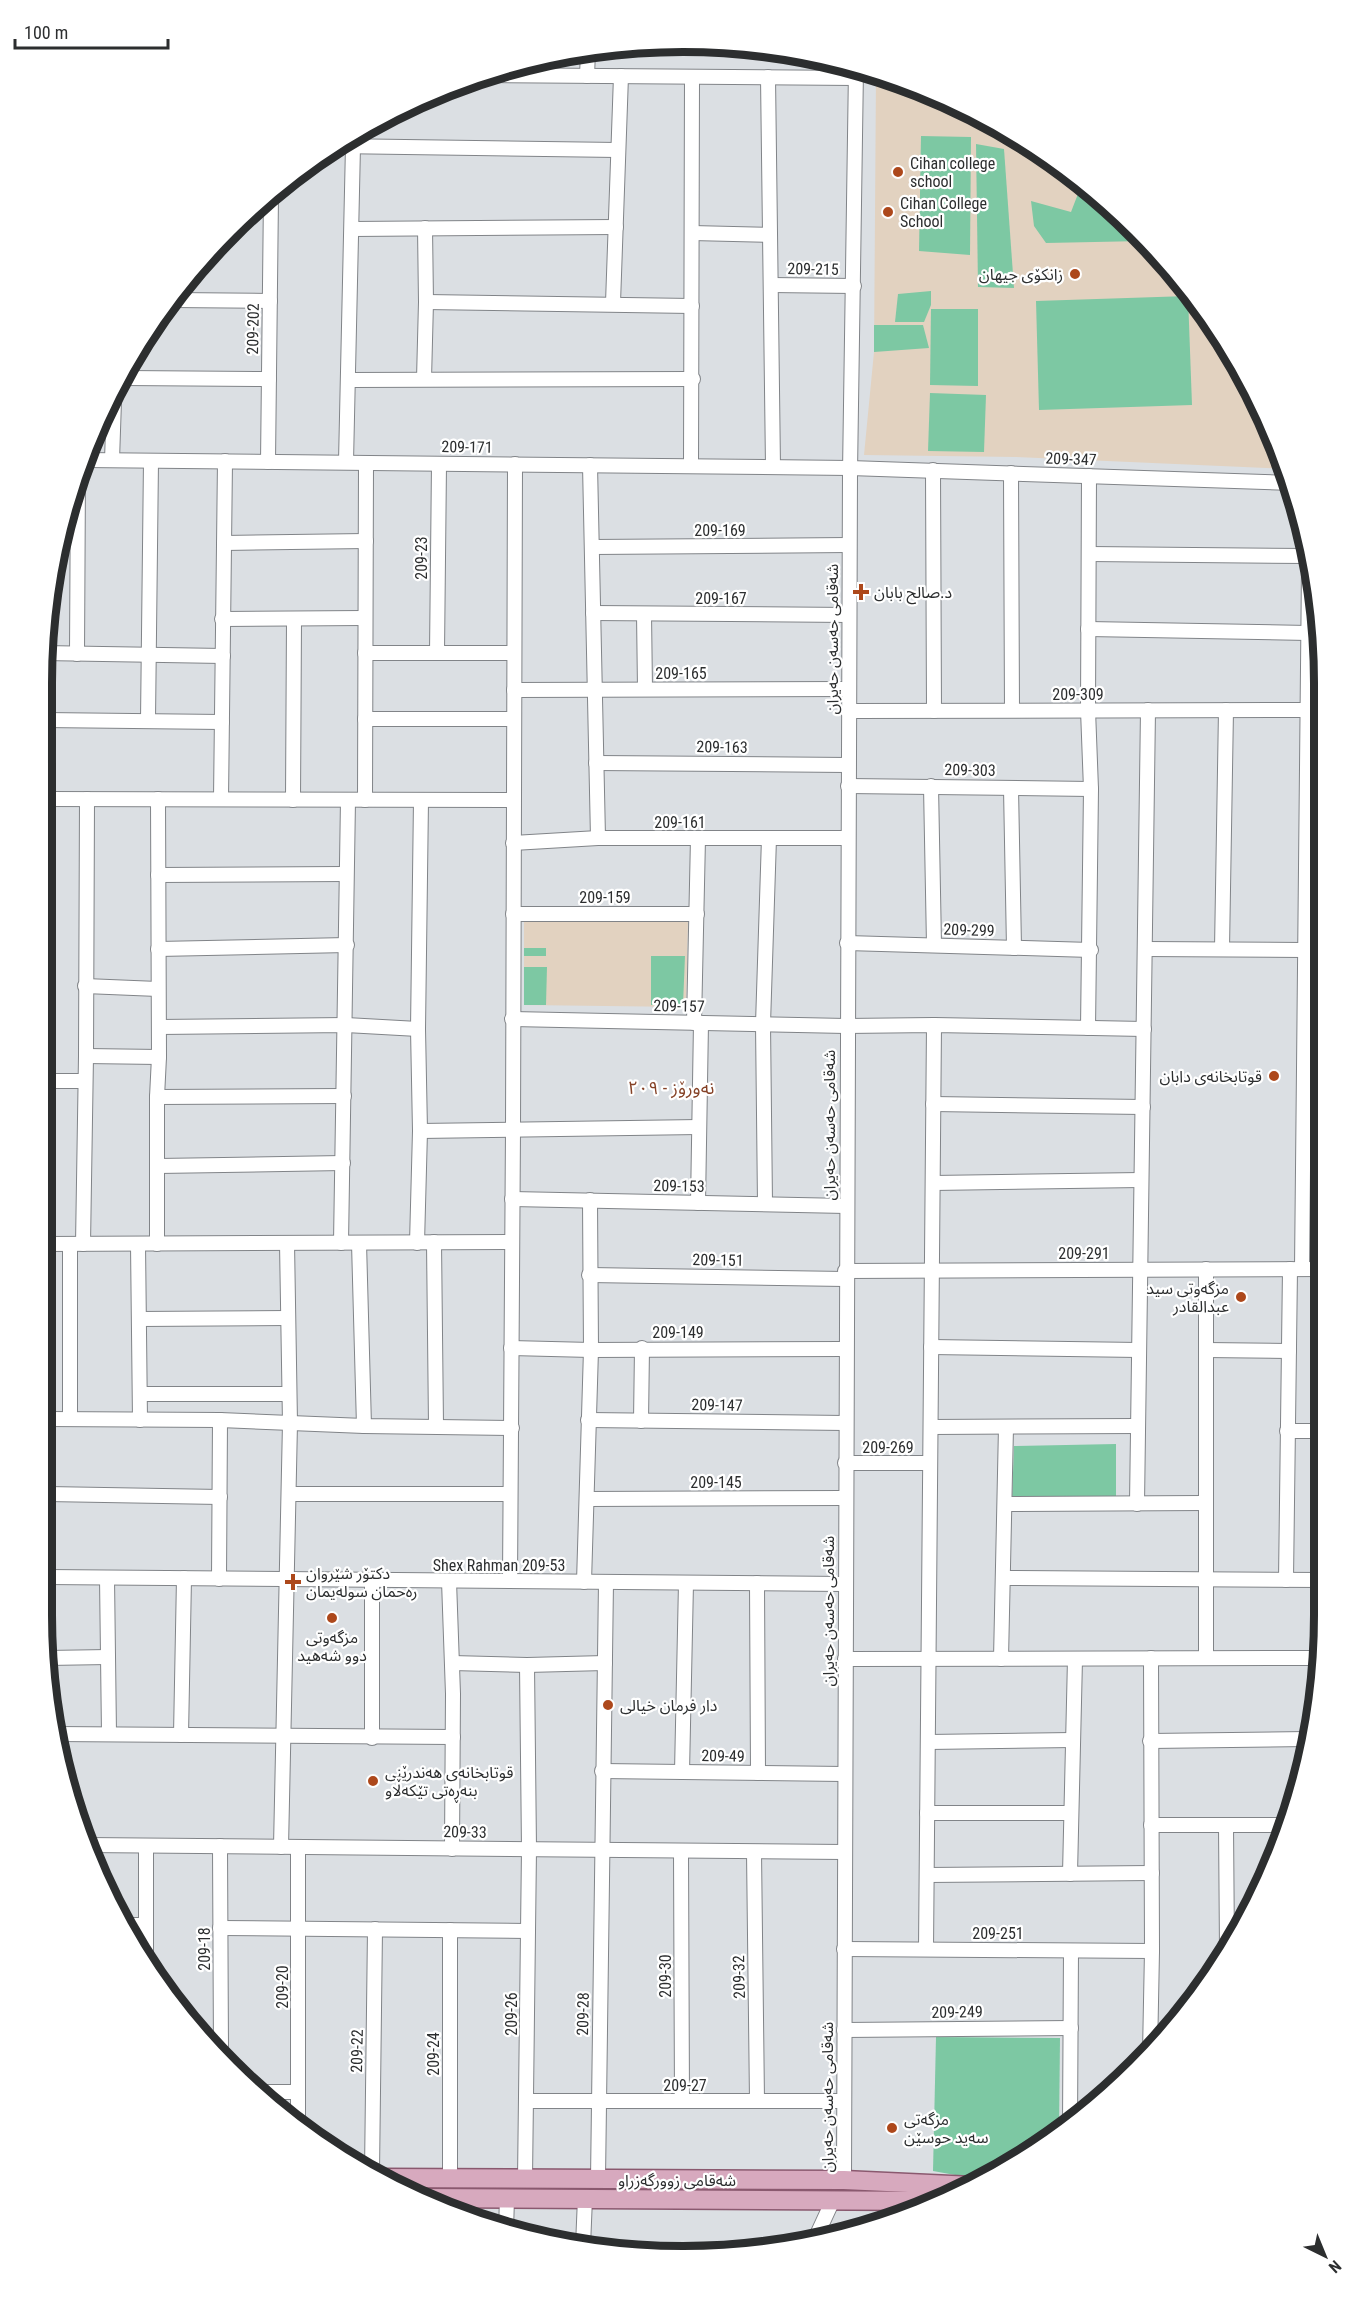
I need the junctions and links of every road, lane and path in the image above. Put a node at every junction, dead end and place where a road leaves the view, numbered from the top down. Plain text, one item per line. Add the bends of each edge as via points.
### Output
1 (588, 60) edge
2 (526, 73) edge
3 (848, 74) edge
4 (587, 76) junction
5 (621, 76) junction
6 (692, 77) junction
7 (768, 77) junction
8 (856, 77) edge
9 (353, 146) joint
10 (618, 150) junction
11 (271, 206) edge
12 (616, 227) junction
13 (425, 228) junction
14 (352, 229) junction
15 (692, 233) junction
16 (770, 235) junction
17 (771, 285) junction
18 (854, 286) junction
19 (182, 300) edge
20 (270, 302) junction
21 (426, 302) junction
22 (614, 303) junction
23 (692, 306) junction
24 (132, 378) edge
25 (424, 378) junction
26 (269, 380) junction
27 (349, 380) junction
28 (693, 380) junction
29 (114, 414) edge
30 (94, 460) edge
31 (112, 460) junction
32 (151, 461) junction
33 (225, 461) junction
34 (268, 462) junction
35 (346, 462) junction
36 (366, 463) junction
37 (439, 464) junction
38 (514, 464) junction
39 (590, 465) junction
40 (691, 466) junction
41 (773, 467) junction
42 (850, 468) junction
43 (933, 470) junction
44 (1011, 473) junction
45 (1089, 476) junction
46 (1282, 483) edge
47 (78, 508) edge
48 (366, 541) junction
49 (224, 543) junction
50 (849, 546) junction
51 (592, 547) junction
52 (1089, 555) junction
53 (1301, 556) edge
54 (1309, 598) edge
55 (593, 614) junction
56 (644, 614) junction
57 (849, 615) junction
58 (364, 618) junction
59 (222, 619) junction
60 (294, 620) junction
61 (1088, 629) junction
62 (1308, 633) junction
63 (53, 653) edge
64 (437, 653) junction
65 (514, 653) junction
66 (77, 654) junction
67 (365, 654) junction
68 (147, 655) junction
69 (223, 656) junction
70 (1308, 669) junction
71 (1314, 669) edge
72 (595, 689) junction
73 (645, 689) junction
74 (849, 689) junction
75 (514, 690) junction
76 (1012, 710) junction
77 (1088, 710) junction
78 (1148, 710) junction
79 (1226, 710) junction
80 (1308, 710) junction
81 (848, 711) junction
82 (934, 711) junction
83 (365, 719) junction
84 (514, 719) junction
85 (52, 720) edge
86 (147, 720) junction
87 (222, 722) junction
88 (596, 762) junction
89 (848, 765) junction
90 (848, 786) junction
91 (931, 786) junction
92 (1011, 788) junction
93 (1091, 789) junction
94 (52, 799) edge
95 (87, 799) junction
96 (221, 799) junction
97 (158, 800) junction
98 (293, 800) junction
99 (348, 800) junction
100 (365, 800) junction
101 (421, 800) junction
102 (513, 800) junction
103 (598, 838) junction
104 (698, 838) junction
105 (770, 838) junction
106 (848, 838) junction
107 (513, 843) junction
108 (346, 874) junction
109 (158, 875) junction
110 (1306, 881) junction
111 (1314, 881) edge
112 (513, 914) junction
113 (697, 914) junction
114 (847, 943) junction
115 (347, 945) junction
116 (934, 945) junction
117 (1014, 948) junction
118 (158, 949) junction
119 (1145, 949) junction
120 (1090, 950) junction
121 (1222, 950) junction
122 (1305, 950) junction
123 (85, 986) junction
124 (158, 990) junction
125 (512, 1019) junction
126 (697, 1023) junction
127 (763, 1024) junction
128 (346, 1025) junction
129 (934, 1025) junction
130 (846, 1026) junction
131 (159, 1027) junction
132 (1088, 1028) junction
133 (418, 1029) junction
134 (1144, 1029) junction
135 (1305, 1031) junction
136 (1314, 1031) edge
137 (86, 1056) junction
138 (159, 1057) junction
139 (52, 1081) edge
140 (85, 1081) junction
141 (344, 1096) junction
142 (157, 1098) junction
143 (933, 1104) junction
144 (1143, 1107) junction
145 (699, 1127) junction
146 (513, 1130) junction
147 (420, 1131) junction
148 (1304, 1136) junction
149 (1314, 1136) edge
150 (343, 1162) junction
151 (158, 1166) junction
152 (1141, 1180) junction
153 (933, 1183) junction
154 (512, 1199) junction
155 (590, 1200) junction
156 (698, 1203) junction
157 (765, 1204) junction
158 (846, 1206) junction
159 (434, 1242) junction
160 (511, 1242) junction
161 (287, 1243) junction
162 (341, 1243) junction
163 (359, 1243) junction
164 (417, 1243) junction
165 (52, 1244) edge
166 (77, 1244) junction
167 (138, 1244) junction
168 (157, 1244) junction
169 (1140, 1269) junction
170 (1206, 1269) junction
171 (1296, 1269) junction
172 (1314, 1269) edge
173 (932, 1270) junction
174 (589, 1275) junction
175 (845, 1275) junction
176 (288, 1317) junction
177 (139, 1319) junction
178 (931, 1347) junction
179 (511, 1348) junction
180 (642, 1348) junction
181 (844, 1349) junction
182 (591, 1350) junction
183 (1139, 1350) junction
184 (1206, 1350) junction
185 (1289, 1351) junction
186 (140, 1394) junction
187 (288, 1394) junction
188 (52, 1419) edge
189 (70, 1419) junction
190 (140, 1420) junction
191 (220, 1420) junction
192 (588, 1420) junction
193 (641, 1421) junction
194 (290, 1423) junction
195 (845, 1423) junction
196 (436, 1425) junction
197 (364, 1426) junction
198 (1138, 1426) junction
199 (931, 1427) junction
200 (1006, 1427) junction
201 (512, 1428) junction
202 (1287, 1431) junction
203 (1314, 1431) edge
204 (845, 1463) junction
205 (930, 1463) junction
206 (52, 1494) edge
207 (289, 1494) junction
208 (510, 1494) junction
209 (220, 1497) junction
210 (845, 1498) junction
211 (587, 1499) junction
212 (1205, 1503) junction
213 (1005, 1504) junction
214 (1137, 1504) junction
215 (52, 1577) edge
216 (107, 1578) junction
217 (184, 1578) junction
218 (1004, 1578) junction
219 (219, 1579) junction
220 (287, 1580) junction
221 (1205, 1580) junction
222 (1286, 1580) junction
223 (1314, 1580) edge
224 (372, 1581) junction
225 (449, 1581) junction
226 (510, 1581) junction
227 (584, 1582) junction
228 (606, 1582) junction
229 (686, 1583) junction
230 (758, 1583) junction
231 (843, 1584) junction
232 (108, 1657) junction
233 (54, 1658) edge
234 (1206, 1658) junction
235 (1313, 1658) edge
236 (844, 1659) junction
237 (928, 1659) junction
238 (1001, 1659) junction
239 (1075, 1659) junction
240 (1151, 1659) junction
241 (452, 1663) junction
242 (605, 1663) junction
243 (527, 1665) junction
244 (64, 1734) edge
245 (109, 1734) junction
246 (181, 1735) junction
247 (284, 1736) junction
248 (453, 1737) junction
249 (372, 1738) junction
250 (1302, 1739) edge
251 (1073, 1740) junction
252 (1150, 1741) junction
253 (928, 1742) junction
254 (602, 1770) junction
255 (682, 1772) junction
256 (758, 1773) junction
257 (844, 1774) junction
258 (927, 1813) junction
259 (1071, 1813) junction
260 (1151, 1825) junction
261 (1226, 1825) junction
262 (1278, 1825) edge
263 (97, 1845) edge
264 (146, 1846) junction
265 (220, 1846) junction
266 (281, 1847) junction
267 (297, 1847) junction
268 (452, 1849) junction
269 (529, 1849) junction
270 (601, 1850) junction
271 (681, 1851) junction
272 (754, 1852) junction
273 (844, 1852) junction
274 (1152, 1873) junction
275 (1070, 1874) junction
276 (927, 1875) junction
277 (134, 1925) edge
278 (146, 1925) junction
279 (220, 1928) junction
280 (298, 1929) junction
281 (375, 1929) junction
282 (450, 1930) junction
283 (528, 1931) junction
284 (1227, 1935) edge
285 (146, 1944) edge
286 (844, 1949) junction
287 (926, 1949) junction
288 (1071, 1951) junction
289 (1152, 1951) junction
290 (1071, 2028) junction
291 (844, 2030) junction
292 (1150, 2039) edge
293 (221, 2044) edge
294 (271, 2092) edge
295 (298, 2092) junction
296 (527, 2101) junction
297 (598, 2101) junction
298 (682, 2101) junction
299 (757, 2101) junction
300 (844, 2101) junction
301 (1070, 2113) edge
302 (298, 2114) edge
303 (372, 2163) edge
304 (400, 2178) edge
305 (450, 2178) junction
306 (525, 2179) junction
307 (598, 2179) junction
308 (844, 2181) junction
309 (951, 2185) edge
310 (445, 2198) edge
311 (507, 2198) junction
312 (585, 2198) junction
313 (833, 2200) junction
314 (915, 2201) edge
315 (506, 2220) edge
316 (819, 2230) edge
317 (583, 2237) edge

1 - 4 street
2 - 4 street
3 - 7 street
4 - 5 street
5 - 6 street
5 - 10 street
6 - 7 street
6 - 15 street
7 - 16 street
8 - 18 street, شەقامی حەسەن حەیران
9 - 10 street
9 - 14 street
10 - 12 street
11 - 20 street, 209-202
12 - 13 street
12 - 22 street
13 - 14 street
13 - 21 street
14 - 27 street
15 - 16 street
15 - 23 street
16 - 17 street
17 - 18 street, 209-215
17 - 41 street
18 - 42 street, شەقامی حەسەن حەیران
19 - 20 street
20 - 26 street, 209-202
21 - 22 street
21 - 25 street
22 - 23 street
23 - 28 street
24 - 26 street
25 - 27 street
25 - 28 street
26 - 34 street, 209-202
27 - 35 street
28 - 40 street
29 - 31 street
30 - 31 street, 209-171
31 - 32 street, 209-171
32 - 33 street, 209-171
32 - 68 street
33 - 34 street, 209-171
33 - 49 street
34 - 35 street, 209-171
35 - 36 street, 209-171
36 - 37 street, 209-171
36 - 48 street
37 - 38 street, 209-171
37 - 64 street, 209-23
38 - 39 street, 209-171
38 - 65 street
39 - 40 street, 209-171
39 - 51 street
40 - 41 street, 209-171
41 - 42 street, 209-171
42 - 43 street, 209-347
42 - 50 street, شەقامی حەسەن حەیران
43 - 44 street, 209-347
43 - 82 street
44 - 45 street, 209-347
44 - 76 street
45 - 46 street, 209-347
45 - 52 street
47 - 66 street
48 - 49 street
48 - 58 street
49 - 59 street
50 - 51 street, 209-169
50 - 57 street, شەقامی حەسەن حەیران
51 - 55 street
52 - 53 street
52 - 61 street
54 - 62 street
55 - 56 street, 209-167
55 - 72 street
56 - 57 street, 209-167
56 - 73 street
57 - 74 street, شەقامی حەسەن حەیران
58 - 60 street
58 - 67 street
59 - 60 street
59 - 69 street
60 - 98 street
61 - 62 street
61 - 77 street
62 - 70 street
63 - 66 street
64 - 65 street
64 - 67 street
65 - 75 street
66 - 68 street
67 - 83 street
68 - 69 street
68 - 86 street
69 - 87 street
70 - 71 street
70 - 80 street
72 - 73 street, 209-165
72 - 75 street, 209-165
72 - 88 street
73 - 74 street, 209-165
74 - 81 street, شەقامی حەسەن حەیران
75 - 84 street
76 - 77 street, 209-309
76 - 82 street, 209-309
77 - 78 street, 209-309
77 - 93 street
78 - 79 street, 209-309
78 - 119 street
79 - 80 street, 209-309
79 - 121 street
80 - 110 street
81 - 82 street, 209-309
81 - 89 street, شەقامی حەسەن حەیران
83 - 84 street
83 - 100 street
84 - 102 street
85 - 86 street
86 - 87 street
87 - 96 street
88 - 89 street, 209-163
88 - 103 street
89 - 90 street, شەقامی حەسەن حەیران
90 - 91 street, 209-303
90 - 106 street, شەقامی حەسەن حەیران
91 - 92 street, 209-303
91 - 116 street
92 - 93 street, 209-303
92 - 117 street
93 - 120 street
94 - 95 street
95 - 97 street
95 - 123 street
96 - 97 street
96 - 98 street
97 - 109 street
98 - 99 street
99 - 100 street
99 - 108 street
100 - 101 street
101 - 102 street
101 - 133 street
102 - 107 street
103 - 104 street, 209-161
103 - 107 street, 209-161
104 - 105 street, 209-161
104 - 113 street
105 - 106 street, 209-161
105 - 127 street
106 - 114 street, شەقامی حەسەن حەیران
107 - 112 street
108 - 109 street
108 - 115 street
109 - 118 street
110 - 111 street
110 - 122 street
112 - 113 street, 209-159
112 - 125 street
113 - 126 street
114 - 116 street, 209-299
114 - 130 street, شەقامی حەسەن حەیران
115 - 118 street
115 - 128 street
116 - 117 street, 209-299
117 - 120 street, 209-299
118 - 124 street
119 - 121 street
119 - 134 street
120 - 132 street
121 - 122 street
122 - 135 street
123 - 124 street
123 - 137 street
124 - 131 street
125 - 126 street, 209-157
125 - 146 street
126 - 127 street, 209-157
126 - 145 street
127 - 130 street, 209-157
127 - 157 street
128 - 131 street
128 - 133 street
128 - 141 street
129 - 130 street, 209-157
129 - 132 street, 209-157
129 - 143 street
130 - 158 street, شەقامی حەسەن حەیران
131 - 138 street
132 - 134 street, 209-157
133 - 147 street
134 - 144 street
135 - 136 street
135 - 148 street
137 - 138 street
137 - 140 street
138 - 142 street
139 - 140 street
140 - 166 street
141 - 142 street
141 - 150 street
142 - 151 street
143 - 144 street
143 - 153 street
144 - 152 street
145 - 146 street
145 - 156 street
146 - 147 street
146 - 154 street
147 - 164 street
148 - 149 street
148 - 171 street
150 - 151 street
150 - 162 street
151 - 168 street
152 - 153 street
152 - 169 street
153 - 173 street
154 - 155 street, 209-153
154 - 160 street
155 - 156 street, 209-153
155 - 174 street
156 - 157 street, 209-153
157 - 158 street, 209-153
158 - 175 street, شەقامی حەسەن حەیران
159 - 160 street
159 - 164 street
159 - 196 street
160 - 179 street
161 - 162 street
161 - 168 street
161 - 176 street
162 - 163 street
163 - 164 street
163 - 197 street
165 - 166 street
166 - 167 street
166 - 189 street
167 - 168 street
167 - 177 street
169 - 170 street, 209-291
169 - 173 street, 209-291
169 - 183 street
170 - 171 street, 209-291
170 - 184 street
171 - 172 street, 209-291
171 - 185 street
173 - 175 street, 209-291
173 - 178 street
174 - 175 street, 209-151
174 - 182 street
175 - 181 street, شەقامی حەسەن حەیران
176 - 177 street
176 - 187 street
177 - 186 street
178 - 183 street
178 - 199 street
179 - 182 street, 209-149
179 - 201 street
180 - 181 street, 209-149
180 - 182 street, 209-149
180 - 193 street
181 - 195 street, شەقامی حەسەن حەیران
182 - 192 street
183 - 198 street
184 - 185 street
184 - 212 street
185 - 202 street
186 - 187 street
186 - 190 street
187 - 194 street
188 - 189 street
189 - 190 street
190 - 191 street
191 - 194 street
191 - 209 street
192 - 193 street, 209-147
192 - 211 street
193 - 195 street, 209-147
194 - 197 street
194 - 207 street
195 - 204 street, شەقامی حەسەن حەیران
196 - 197 street
196 - 201 street
198 - 200 street
198 - 214 street
199 - 200 street
199 - 205 street
200 - 213 street
201 - 208 street
202 - 203 street
202 - 222 street
204 - 205 street, 209-269
204 - 210 street, شەقامی حەسەن حەیران
205 - 237 street
206 - 209 street
207 - 208 street
207 - 220 street
208 - 226 street
209 - 219 street
210 - 211 street, 209-145
210 - 231 street, شەقامی حەسەن حەیران
211 - 227 street
212 - 214 street
212 - 221 street
213 - 214 street
213 - 218 street
215 - 216 street, Shex Rahman 209-53
216 - 217 street, Shex Rahman 209-53
216 - 232 street
217 - 219 street, Shex Rahman 209-53
217 - 246 street
218 - 221 street
218 - 238 street
219 - 220 street, Shex Rahman 209-53
220 - 224 street, Shex Rahman 209-53
220 - 247 street
221 - 222 street
221 - 234 street
222 - 223 street
224 - 225 street, Shex Rahman 209-53
224 - 249 street
225 - 226 street, Shex Rahman 209-53
225 - 241 street
226 - 227 street, Shex Rahman 209-53
227 - 228 street, Shex Rahman 209-53
228 - 229 street, Shex Rahman 209-53
228 - 242 street, 209-28
229 - 230 street, Shex Rahman 209-53
229 - 255 street
230 - 231 street, Shex Rahman 209-53
230 - 256 street
231 - 236 street, شەقامی حەسەن حەیران
232 - 233 street
232 - 245 street
234 - 235 street
234 - 240 street
236 - 237 street
236 - 257 street, شەقامی حەسەن حەیران
237 - 238 street
237 - 253 street
238 - 239 street
239 - 240 street
239 - 251 street
240 - 252 street
241 - 243 street
241 - 248 street
242 - 243 street
242 - 254 street, 209-28
243 - 269 street, 209-26
244 - 245 street
245 - 246 street
246 - 247 street
247 - 249 street
247 - 266 street
248 - 249 street
248 - 268 street
250 - 252 street
251 - 253 street
251 - 259 street
252 - 260 street
253 - 258 street
254 - 255 street, 209-49
254 - 270 street, 209-28
255 - 256 street, 209-49
256 - 257 street, 209-49
257 - 273 street, شەقامی حەسەن حەیران
258 - 259 street
258 - 276 street
259 - 275 street
260 - 261 street
260 - 274 street
261 - 262 street
261 - 284 street
263 - 264 street, 209-33
264 - 265 street, 209-33
264 - 278 street
265 - 266 street, 209-33
265 - 279 street, 209-18
266 - 267 street, 209-33
267 - 268 street, 209-33
267 - 280 street, 209-20
268 - 269 street, 209-33
269 - 270 street, 209-33
269 - 283 street, 209-26
270 - 271 street, 209-33
270 - 297 street, 209-28
271 - 272 street, 209-33
271 - 298 street, 209-30
272 - 273 street, 209-33
272 - 299 street, 209-32
273 - 286 street, شەقامی حەسەن حەیران
274 - 275 street
274 - 289 street
275 - 276 street
276 - 287 street
277 - 278 street
278 - 285 street
279 - 280 street
279 - 293 street, 209-18
280 - 281 street
280 - 295 street, 209-20
281 - 282 street
281 - 303 street, 209-22
282 - 283 street
282 - 305 street, 209-24
283 - 296 street, 209-26
286 - 287 street, 209-251
286 - 291 street, شەقامی حەسەن حەیران
287 - 288 street, 209-251
288 - 289 street, 209-251
288 - 290 street
289 - 292 street
290 - 291 street, 209-249
290 - 301 street
291 - 300 street, شەقامی حەسەن حەیران
294 - 295 street
295 - 302 street, 209-20
296 - 297 street, 209-27
296 - 306 street, 209-26
297 - 298 street, 209-27
297 - 307 street, 209-28
298 - 299 street, 209-27
299 - 300 street, 209-27
300 - 308 street, شەقامی حەسەن حەیران
304 - 305 main road, شەقامی زوورگەزراو
305 - 306 main road, شەقامی زوورگەزراو
306 - 307 main road, شەقامی زوورگەزراو
307 - 308 main road, شەقامی زوورگەزراو
308 - 309 main road, شەقامی زوورگەزراو
310 - 311 main road, شەقامی زوورگەزراو
311 - 312 main road, شەقامی زوورگەزراو
311 - 315 street
312 - 313 main road, شەقامی زوورگەزراو
312 - 317 street
313 - 314 main road, شەقامی زوورگەزراو
313 - 316 street

